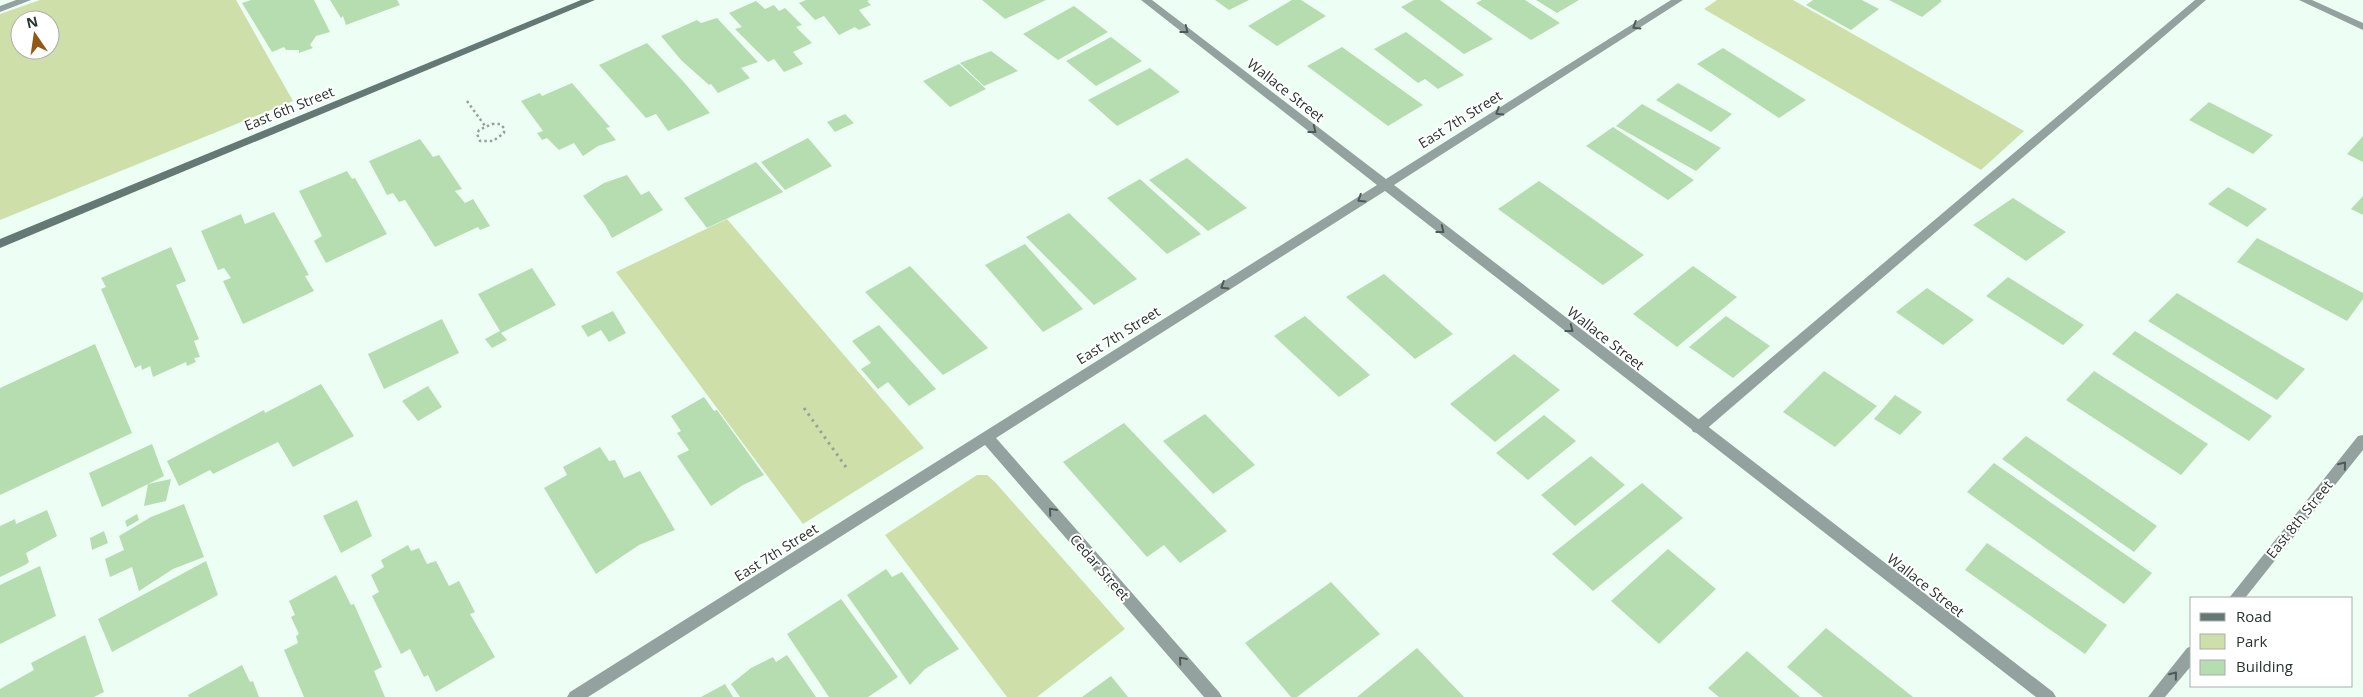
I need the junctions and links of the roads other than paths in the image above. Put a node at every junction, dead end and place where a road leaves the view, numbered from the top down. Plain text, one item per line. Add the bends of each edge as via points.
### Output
1 (26, 0) edge
2 (590, 0) edge
3 (1146, 0) edge
4 (1678, 0) edge
5 (2201, 0) edge
6 (2304, 0) edge
7 (0, 9) edge
8 (2363, 27) edge
9 (1383, 185) junction
10 (0, 244) edge
11 (1698, 428) junction
12 (986, 436) junction
13 (2363, 440) edge
14 (2237, 597) edge
15 (2190, 655) edge
16 (575, 697) edge
17 (1214, 697) edge
18 (2048, 697) edge
19 (2156, 697) edge

1 - 7 street
2 - 10 main road, East 6th Street
3 -> 9 street, Wallace Street
4 -> 9 street, East 7th Street
5 - 11 street
6 - 8 street
9 -> 11 street, Wallace Street
9 -> 12 street, East 7th Street
11 - 18 street, Wallace Street
12 - 16 street, East 7th Street
17 -> 12 street, Cedar Street
14 -> 13 street, East 8th Street
19 -> 15 street

